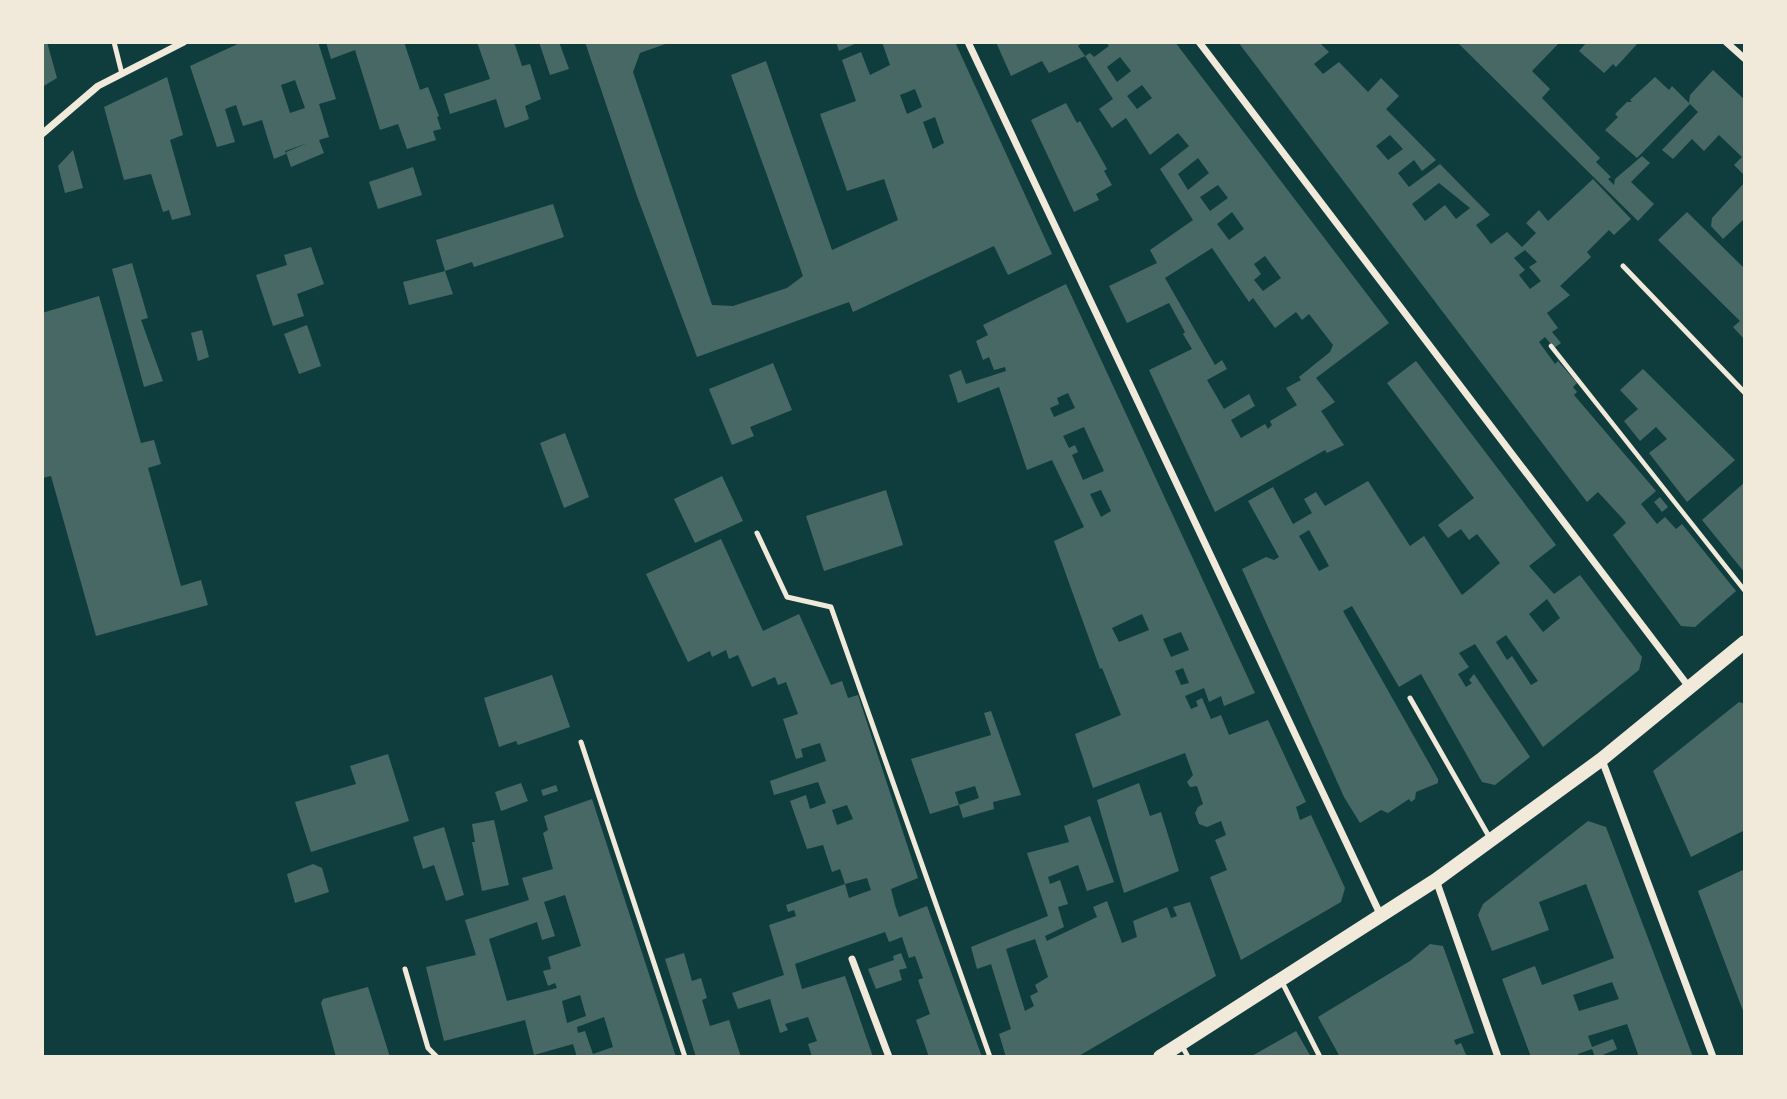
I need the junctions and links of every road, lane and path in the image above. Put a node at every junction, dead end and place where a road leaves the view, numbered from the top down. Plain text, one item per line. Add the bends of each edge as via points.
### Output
1 (114, 42) edge
2 (184, 42) edge
3 (968, 42) edge
4 (1199, 42) edge
5 (1726, 42) edge
6 (1745, 59) edge
7 (122, 74) junction
8 (42, 134) edge
9 (1623, 265) dead end
10 (1551, 346) dead end
11 (1745, 393) edge
12 (757, 533) dead end
13 (1745, 591) edge
14 (1745, 642) edge
15 (1689, 687) junction
16 (1410, 698) dead end
17 (581, 742) dead end
18 (1602, 759) junction
19 (1491, 840) junction
20 (1436, 880) junction
21 (1381, 916) junction
22 (852, 959) dead end
23 (405, 969) dead end
24 (1282, 980) junction
25 (1181, 1044) junction
26 (437, 1057) edge
27 (685, 1057) edge
28 (889, 1057) edge
29 (990, 1057) edge
30 (1160, 1057) edge
31 (1188, 1057) edge
32 (1320, 1057) edge
33 (1498, 1057) edge
34 (1713, 1057) edge

1 - 7 lane
2 - 7 street
3 - 21 street
4 - 15 street
5 - 6 street
7 - 8 street via 98,86
9 - 11 lane
10 - 13 path
12 - 29 lane via 787,597 831,607
14 - 15 main road
15 - 18 main road
16 - 19 lane
17 - 27 lane
18 - 19 main road
18 - 34 street
19 - 20 main road
20 - 21 main road
20 - 33 street
21 - 24 main road
22 - 28 street
23 - 26 lane via 429,1048
24 - 25 main road
24 - 32 lane
25 - 30 main road
25 - 31 lane

